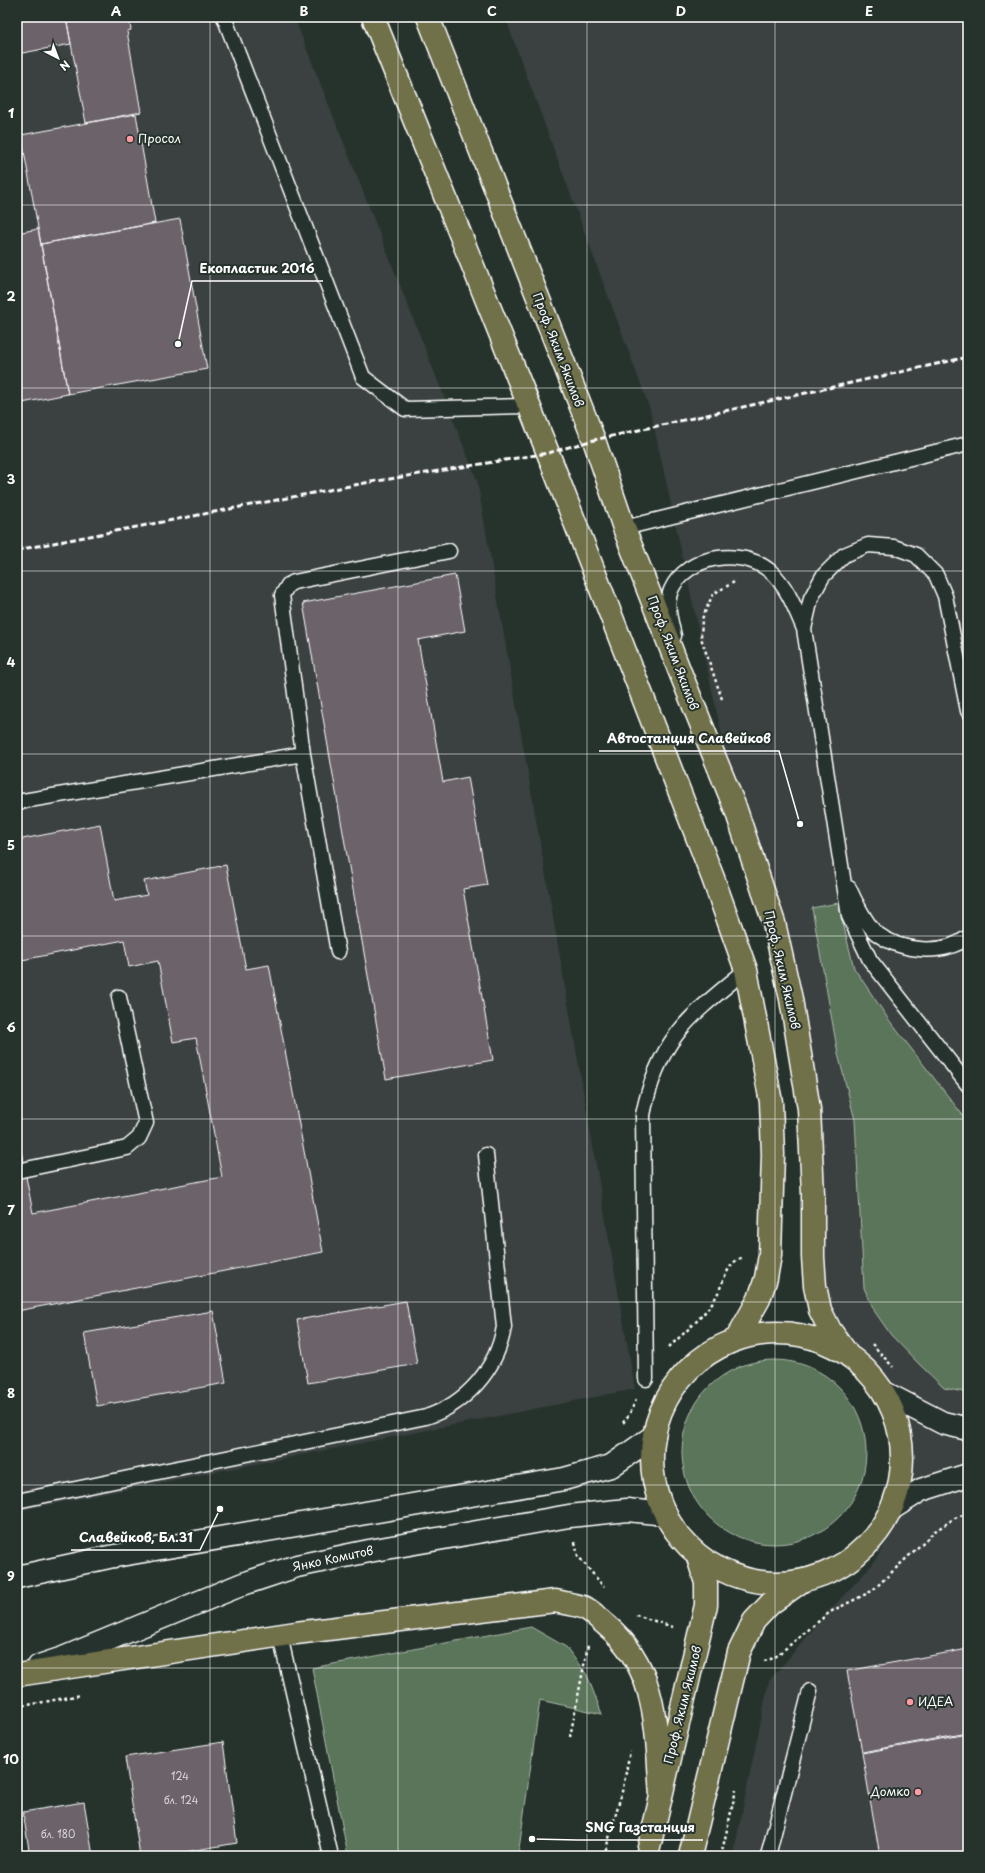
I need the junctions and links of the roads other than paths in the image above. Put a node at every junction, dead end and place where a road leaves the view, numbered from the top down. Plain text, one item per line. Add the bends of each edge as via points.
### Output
1 (224, 17) edge
2 (373, 17) edge
3 (428, 17) edge
4 (528, 406) junction
5 (968, 444) edge
6 (624, 528) junction
7 (450, 551) dead end
8 (804, 629) junction
9 (680, 672) junction
10 (968, 711) edge
11 (303, 754) junction
12 (17, 802) edge
13 (842, 872) junction
14 (968, 937) edge
15 (338, 952) dead end
16 (746, 970) junction
17 (119, 997) dead end
18 (968, 1085) edge
19 (486, 1155) dead end
20 (17, 1171) edge
21 (736, 1340) junction
22 (846, 1352) junction
23 (646, 1379) dead end
24 (885, 1393) junction
25 (968, 1429) edge
26 (654, 1436) junction
27 (968, 1475) edge
28 (17, 1501) edge
29 (891, 1509) junction
30 (666, 1514) junction
31 (697, 1554) junction
32 (17, 1577) edge
33 (804, 1580) junction
34 (280, 1636) junction
35 (17, 1674) edge
36 (810, 1691) dead end
37 (661, 1795) junction
38 (330, 1856) edge
39 (647, 1856) edge
40 (690, 1856) edge
41 (768, 1856) edge

1 - 4 lane via 363,377 405,409
2 - 4 highway
3 - 6 highway, Проф. Яким Якимов via 594,440
4 - 16 highway via 713,878
5 - 6 lane
6 - 9 highway, Проф. Яким Якимов
7 - 11 lane via 294,582 284,589 282,595
8 - 9 lane via 790,597 769,570 755,563 724,557 697,564 678,580 671,591 668,606
8 - 10 lane via 811,598 820,581 844,555 868,545 894,547 916,555 936,575 945,596
8 - 13 lane
9 - 22 highway, Проф. Яким Якимов via 736,810 774,923 791,999 809,1109 815,1286 820,1310 830,1330
11 - 12 lane
11 - 15 lane
13 - 14 lane via 856,903 875,932 896,945 944,949
13 - 18 lane via 849,916 870,960
16 - 21 highway via 771,1102 770,1255 766,1278 756,1306
16 - 23 lane via 680,1028 656,1066 648,1089 643,1115
17 - 20 lane via 146,1123 139,1138 127,1148
19 - 28 lane via 504,1327 499,1346 486,1372 453,1405 426,1417
21 - 22 highway via 772,1333 809,1337 827,1342
21 - 26 highway via 706,1355 682,1377 664,1404
22 - 24 highway via 866,1369
24 - 25 main road via 944,1423
24 - 29 highway via 897,1421 902,1450 900,1481
26 - 30 highway via 652,1463 656,1489
26 - 32 main road via 611,1466 564,1479 109,1557
27 - 29 main road via 921,1490
29 - 33 highway via 876,1534 856,1555 831,1570
30 - 31 highway via 679,1535
30 - 35 main road, Янко Комитов via 627,1510 569,1516 297,1566 243,1584
31 - 33 highway via 721,1569 747,1579 776,1583
31 - 37 highway, Проф. Яким Якимов via 706,1582 706,1605
33 - 40 highway via 771,1603 754,1621 739,1652
34 - 35 highway
34 - 37 highway via 555,1601 583,1607 618,1635 633,1654 645,1678 652,1702
34 - 38 lane
36 - 41 lane
37 - 39 highway, Проф. Яким Якимов

